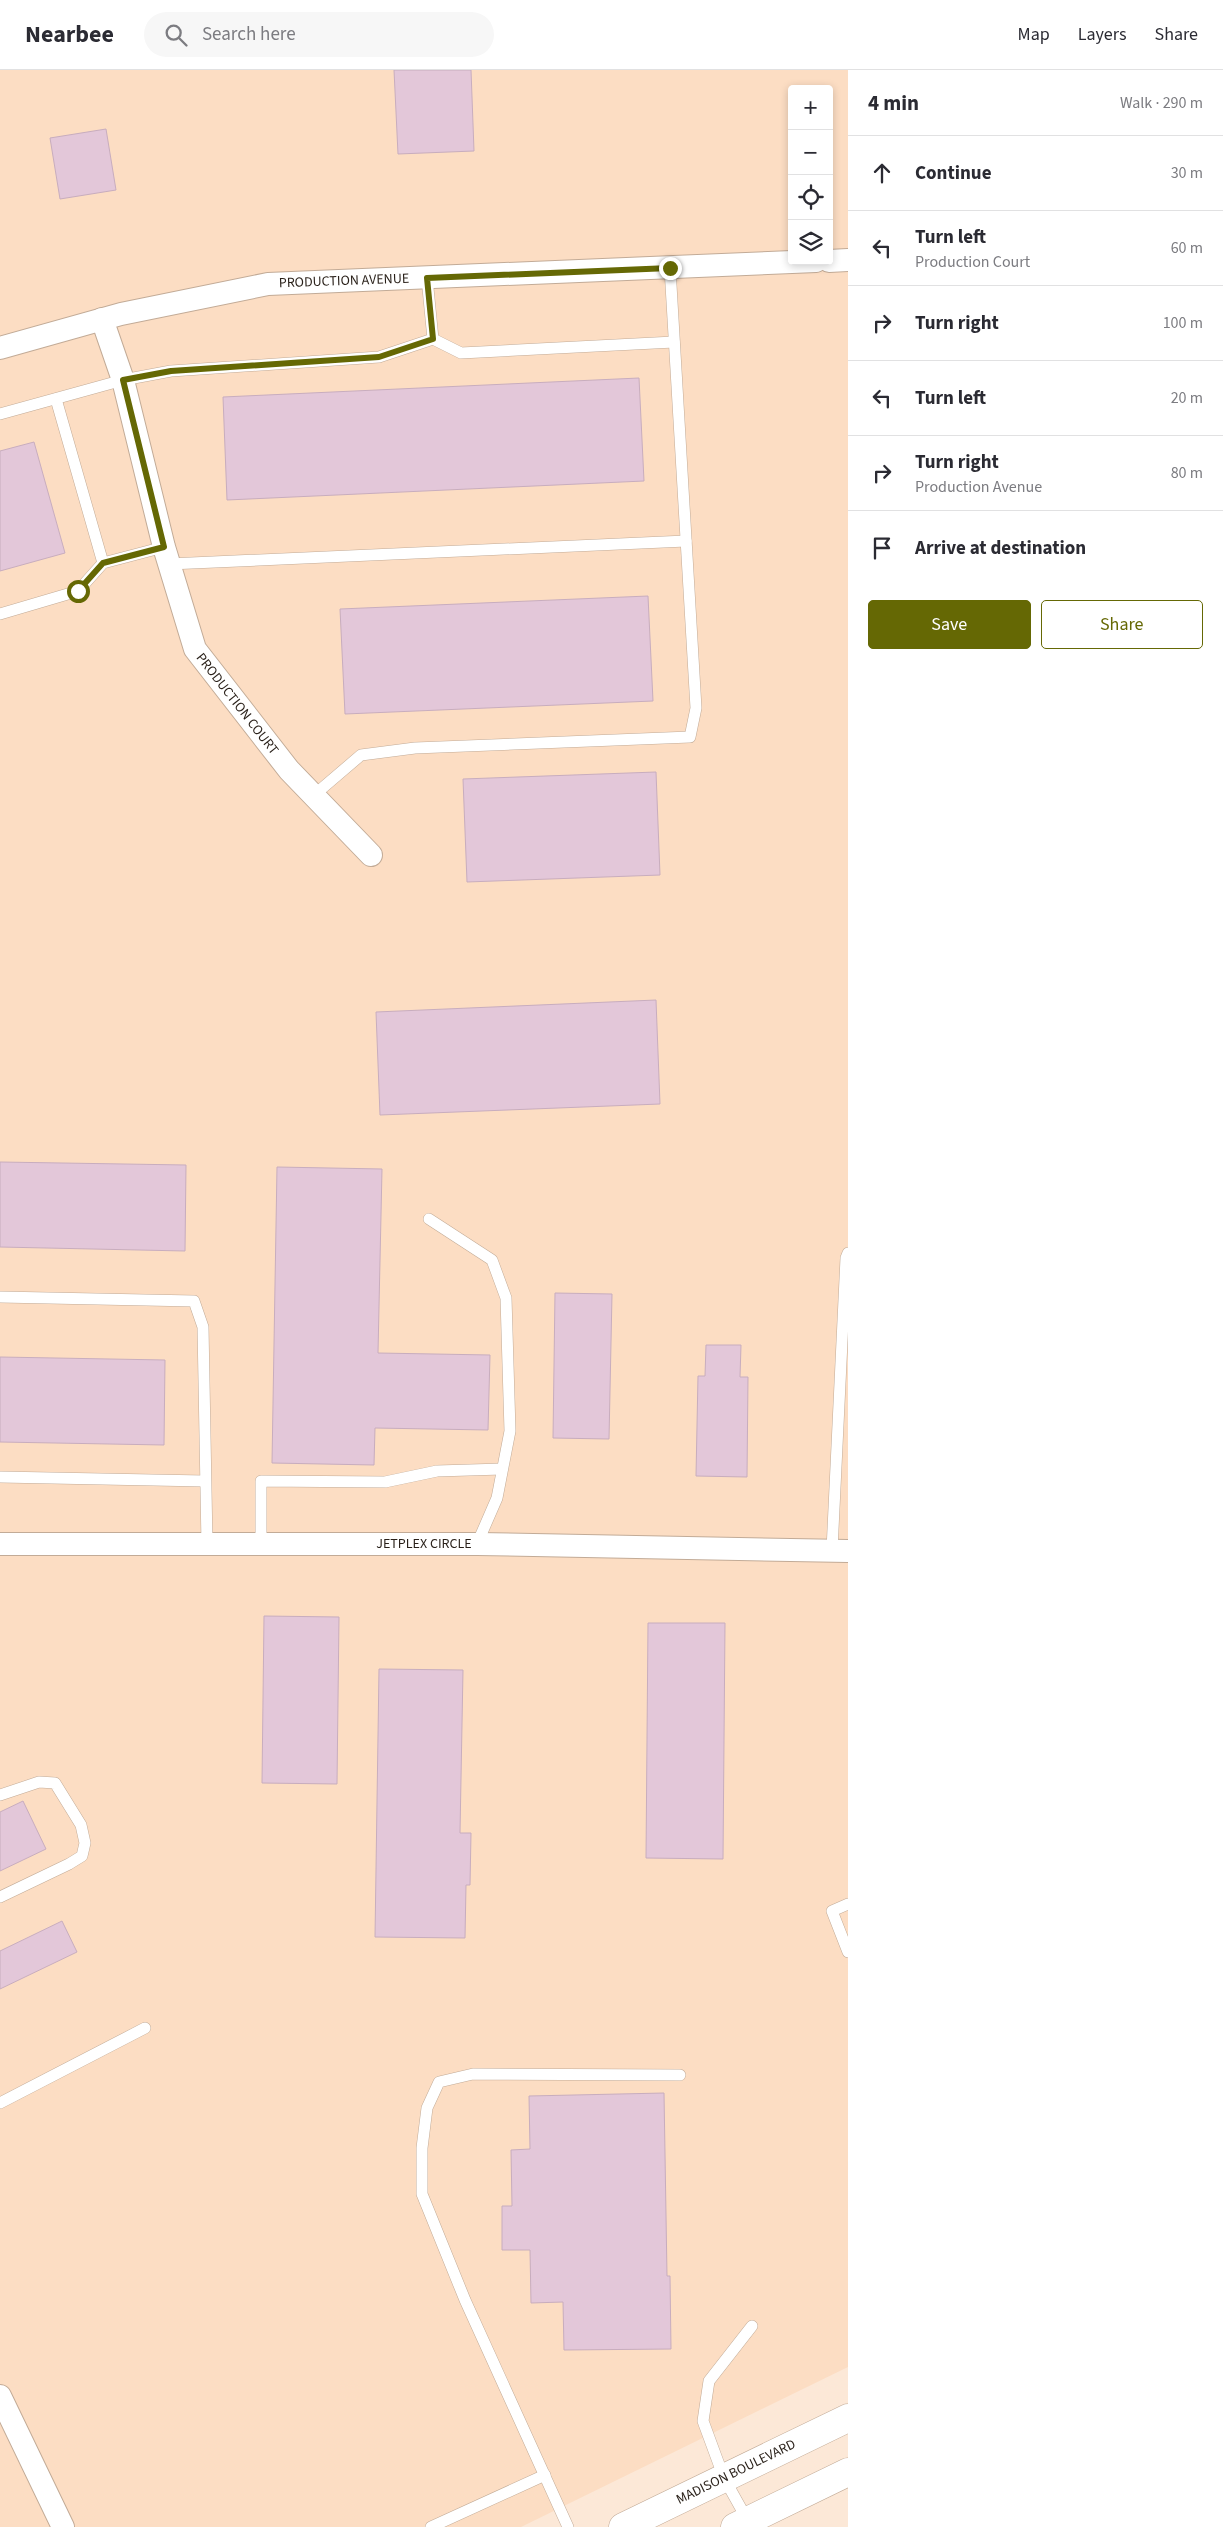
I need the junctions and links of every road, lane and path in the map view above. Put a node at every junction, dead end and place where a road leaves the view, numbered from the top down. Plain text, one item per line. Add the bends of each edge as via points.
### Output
1 (848, 260) edge
2 (833, 261) edge
3 (788, 262) edge
4 (670, 268) junction
5 (427, 278) junction
6 (102, 320) junction
7 (433, 339) junction
8 (674, 342) junction
9 (0, 348) edge
10 (123, 380) junction
11 (56, 399) junction
12 (0, 414) edge
13 (686, 541) junction
14 (166, 555) junction
15 (103, 563) junction
16 (0, 614) edge
17 (313, 796) junction
18 (371, 855) dead end
19 (429, 1219) dead end
20 (848, 1253) edge
21 (0, 1297) edge
22 (502, 1469) junction
23 (0, 1477) edge
24 (204, 1481) junction
25 (0, 1544) edge
26 (207, 1544) junction
27 (261, 1544) junction
28 (477, 1544) junction
29 (840, 1550) edge
30 (0, 1795) edge
31 (0, 1897) edge
32 (848, 1904) edge
33 (848, 1952) edge
34 (146, 2028) dead end
35 (680, 2074) dead end
36 (0, 2104) edge
37 (752, 2326) dead end
38 (0, 2396) edge
39 (848, 2418) edge
40 (848, 2472) edge
41 (545, 2475) junction
42 (724, 2478) junction
43 (741, 2524) edge
44 (63, 2527) edge
45 (431, 2527) edge
46 (568, 2527) edge
47 (623, 2527) edge

1 - 2 street
3 - 4 street, PRODUCTION AVENUE
4 - 5 street, PRODUCTION AVENUE
4 - 8 lane
5 - 6 street, PRODUCTION AVENUE via 268,284
5 - 7 lane
6 - 9 street, PRODUCTION AVENUE
6 - 10 street, PRODUCTION COURT
7 - 8 lane via 460,353
7 - 10 lane via 379,357 171,371
8 - 13 lane
10 - 11 lane
10 - 14 street, PRODUCTION COURT
11 - 12 lane
11 - 15 lane
13 - 14 lane
13 - 17 lane via 696,708 690,737 415,748 361,755
14 - 15 lane
14 - 17 street, PRODUCTION COURT via 195,649
15 - 16 lane via 78,591
17 - 18 street, PRODUCTION COURT
19 - 22 lane via 492,1260 506,1298 510,1431
20 - 29 lane
21 - 24 lane via 194,1301 203,1327
22 - 27 lane via 437,1470 385,1482 261,1481
22 - 28 lane via 497,1498
23 - 24 lane
24 - 26 lane
25 - 26 street, JETPLEX CIRCLE
26 - 27 street, JETPLEX CIRCLE
27 - 28 street, JETPLEX CIRCLE
28 - 29 street, JETPLEX CIRCLE
30 - 31 lane via 39,1782 55,1783 81,1825 85,1843 82,1856
32 - 33 lane via 832,1911
34 - 36 lane
35 - 41 lane via 473,2074 439,2082 427,2108 422,2148 422,2194 465,2300
37 - 42 lane via 709,2382 703,2421
38 - 44 street
39 - 42 main road, MADISON BOULEVARD
40 - 43 main road
41 - 45 lane
41 - 46 lane
42 - 43 lane
42 - 47 main road, MADISON BOULEVARD

